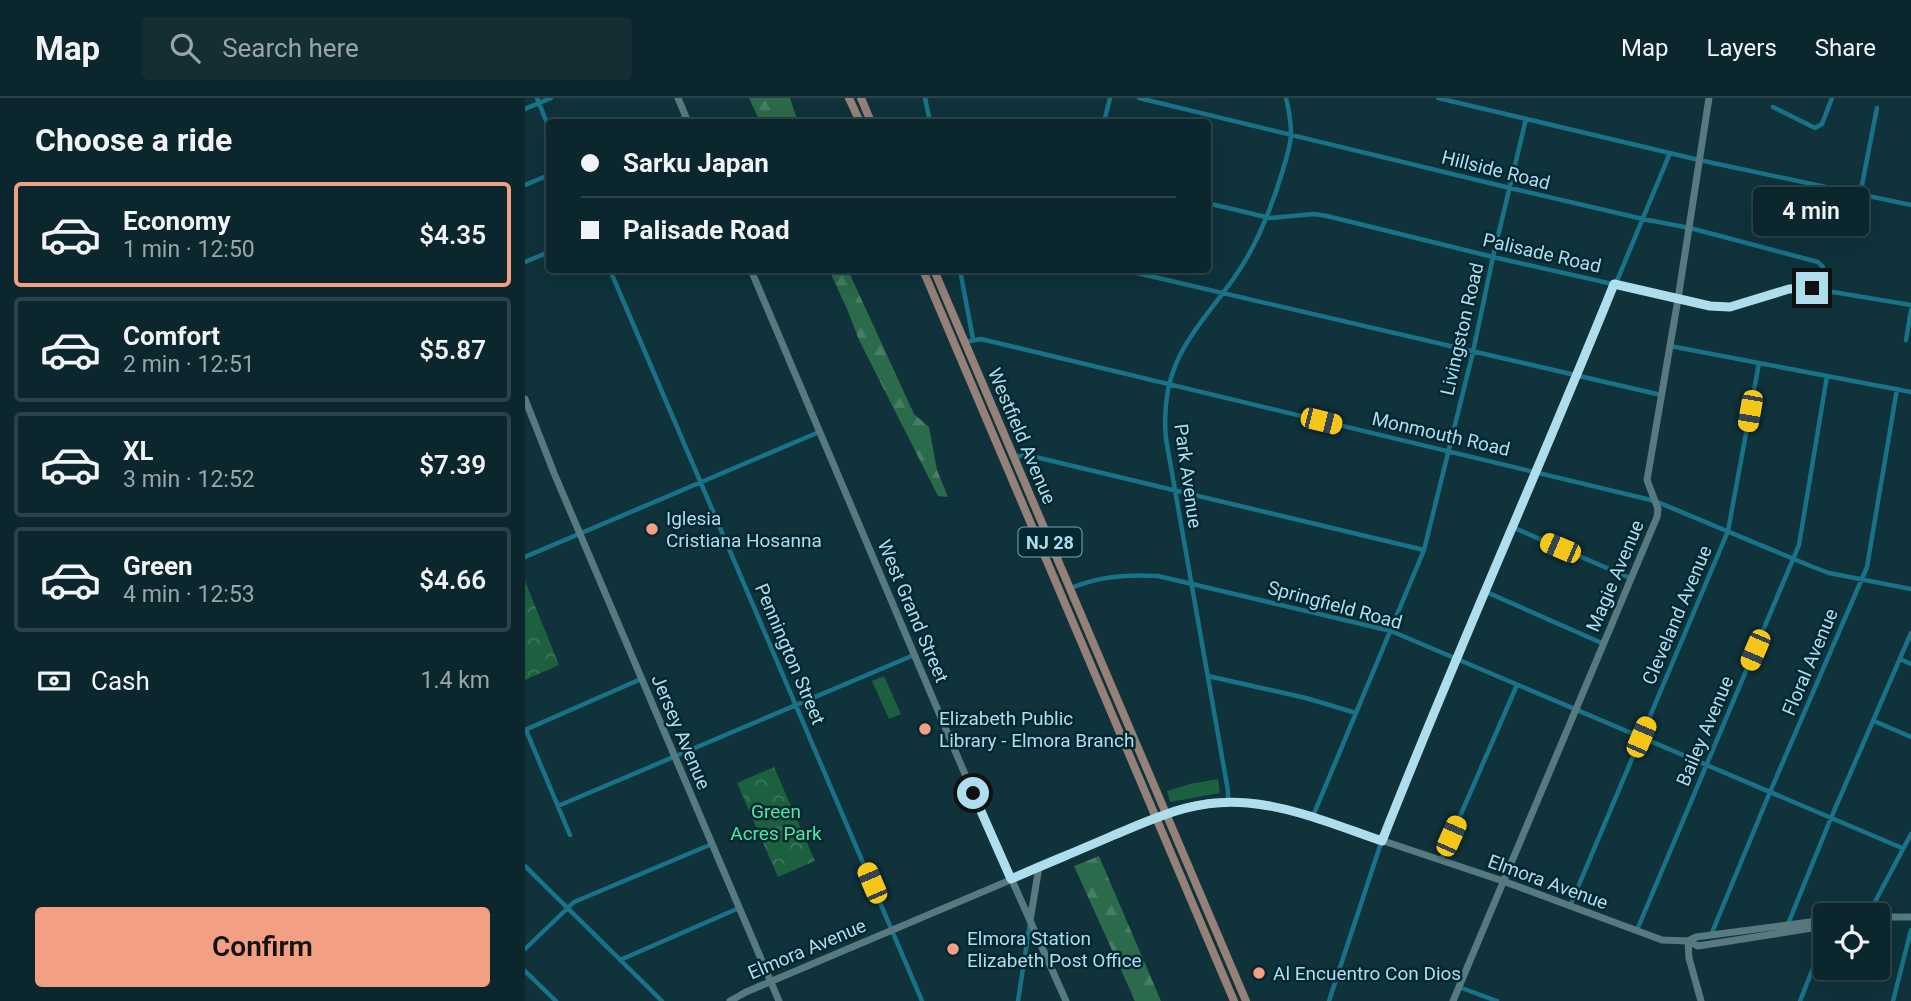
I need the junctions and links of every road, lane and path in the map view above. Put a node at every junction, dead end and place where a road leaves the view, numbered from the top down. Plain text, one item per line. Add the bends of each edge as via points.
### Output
1 (551, 98) edge
2 (678, 98) edge
3 (849, 98) edge
4 (861, 98) edge
5 (925, 98) edge
6 (1110, 98) edge
7 (1139, 98) edge
8 (1286, 98) edge
9 (1438, 98) edge
10 (1709, 98) edge
11 (1832, 98) edge
12 (538, 101) edge
13 (1773, 107) dead end
14 (1877, 108) dead end
15 (525, 109) edge
16 (687, 119) edge
17 (859, 119) edge
18 (870, 119) edge
19 (929, 119) edge
20 (1105, 119) edge
21 (1526, 119) junction
22 (546, 121) edge
23 (1291, 134) junction
24 (1670, 153) junction
25 (1699, 160) junction
26 (546, 176) edge
27 (525, 185) edge
28 (1510, 188) junction
29 (1860, 195) junction
30 (1211, 204) edge
31 (1911, 205) edge
32 (1267, 217) junction
33 (1643, 219) junction
34 (1690, 228) junction
35 (546, 252) edge
36 (1493, 257) junction
37 (525, 262) edge
38 (611, 273) edge
39 (752, 273) edge
40 (924, 273) edge
41 (935, 273) edge
42 (960, 273) edge
43 (1137, 273) edge
44 (1614, 284) junction
45 (1820, 289) junction
46 (1223, 293) junction
47 (1678, 299) junction
48 (1911, 308) edge
49 (1906, 340) dead end
50 (969, 341) junction
51 (955, 346) junction
52 (1670, 346) junction
53 (1473, 352) junction
54 (1759, 363) junction
55 (1827, 376) junction
56 (1577, 377) junction
57 (1169, 384) junction
58 (1897, 389) junction
59 (1911, 392) edge
60 (1661, 396) junction
61 (525, 398) edge
62 (819, 432) junction
63 (1448, 451) junction
64 (1014, 458) junction
65 (1005, 462) junction
66 (1536, 471) junction
67 (701, 482) junction
68 (1175, 490) junction
69 (1654, 501) junction
70 (1512, 527) junction
71 (1728, 531) junction
72 (580, 534) junction
73 (1424, 550) junction
74 (525, 557) edge
75 (1793, 558) junction
76 (1861, 578) junction
77 (1631, 579) junction
78 (1191, 584) junction
79 (1070, 589) junction
80 (1911, 589) edge
81 (1484, 591) junction
82 (1061, 592) junction
83 (1391, 631) junction
84 (1911, 633) edge
85 (1604, 644) junction
86 (914, 655) junction
87 (1456, 659) junction
88 (1900, 659) junction
89 (1911, 664) edge
90 (1207, 676) junction
91 (641, 679) junction
92 (1517, 685) junction
93 (1118, 702) junction
94 (796, 705) junction
95 (1109, 706) junction
96 (1576, 710) junction
97 (1356, 713) junction
98 (1874, 721) junction
99 (526, 730) edge
100 (1641, 737) junction
101 (1911, 737) edge
102 (674, 757) junction
103 (1706, 765) junction
104 (1770, 792) junction
105 (1228, 802) junction
106 (558, 806) junction
107 (1166, 814) junction
108 (1313, 817) junction
109 (1156, 818) junction
110 (1831, 818) junction
111 (1911, 834) edge
112 (570, 835) dead end
113 (1382, 841) junction
114 (712, 844) junction
115 (1902, 848) junction
116 (1440, 860) junction
117 (525, 866) edge
118 (1039, 867) junction
119 (1011, 879) junction
120 (1503, 881) junction
121 (1874, 903) edge
122 (1569, 906) junction
123 (567, 907) junction
124 (739, 908) junction
125 (1890, 917) edge
126 (1911, 918) edge
127 (1030, 922) junction
128 (1813, 922) edge
129 (1213, 924) junction
130 (1788, 925) junction
131 (1203, 928) junction
132 (1813, 928) edge
133 (892, 930) junction
134 (1911, 930) edge
135 (1636, 931) junction
136 (1711, 935) junction
137 (1689, 942) junction
138 (525, 949) edge
139 (621, 960) junction
140 (1813, 968) edge
141 (525, 971) edge
142 (770, 982) junction
143 (1459, 987) junction
144 (556, 1001) edge
145 (662, 1001) edge
146 (730, 1001) edge
147 (779, 1001) edge
148 (922, 1001) edge
149 (1018, 1001) edge
150 (1066, 1001) edge
151 (1234, 1001) edge
152 (1245, 1001) edge
153 (1329, 1001) edge
154 (1453, 1001) edge
155 (1497, 1001) edge
156 (1701, 1001) edge
157 (1800, 1001) edge
158 (1893, 1001) edge

1 - 12 street
2 - 16 street
3 - 17 main road
4 - 18 main road
5 - 19 street
6 - 20 street
7 - 23 street, Hillside Road
8 - 23 street, Park Avenue
9 - 21 street
10 - 25 street, Magie Avenue
11 - 13 street via 1815,128
12 - 15 street
12 - 22 street
14 - 29 street
21 - 24 street
21 - 28 street, Livingston Road
23 - 28 street, Hillside Road
23 - 32 street, Park Avenue
24 - 25 street
24 - 33 street
25 - 29 street
25 - 34 street, Magie Avenue
26 - 27 street
28 - 33 street, Hillside Road
28 - 36 street, Livingston Road
29 - 31 street
30 - 32 street, Palisade Road
32 - 36 street, Palisade Road via 1327,216
32 - 46 street, Park Avenue
33 - 34 street, Hillside Road
33 - 44 street
34 - 45 street, Hillside Road via 1818,262 1823,267
34 - 47 street, Magie Avenue
35 - 37 street
36 - 44 street, Palisade Road
36 - 53 street, Livingston Road
38 - 67 street, Pennington Street
39 - 62 street, West Grand Street
40 - 51 main road, Westfield Avenue / NJ 28
41 - 50 main road, Westfield Avenue / NJ 28
42 - 50 street
43 - 46 street
44 - 47 street, Palisade Road
44 - 56 street
45 - 47 street, Palisade Road via 1789,289 1730,307
45 - 48 street, Palisade Road
46 - 53 street
46 - 57 street, Park Avenue via 1182,348
47 - 52 street, Magie Avenue
48 - 49 street
50 - 51 street
50 - 57 street, Monmouth Road via 981,340
50 - 64 main road, Westfield Avenue / NJ 28
51 - 65 main road, Westfield Avenue / NJ 28
52 - 54 street
52 - 60 street, Magie Avenue
53 - 56 street
53 - 63 street, Livingston Road
54 - 55 street
54 - 71 street, Cleveland Avenue
55 - 58 street
55 - 75 street, Bailey Avenue via 1799,545
56 - 60 street
56 - 66 street
57 - 63 street, Monmouth Road
57 - 68 street, Park Avenue via 1165,431
58 - 59 street
58 - 76 street, Floral Avenue via 1867,567
60 - 69 street, Magie Avenue via 1647,480
61 - 72 street, Jersey Avenue
62 - 67 street
62 - 86 street, West Grand Street
63 - 66 street, Monmouth Road
63 - 73 street, Livingston Road
64 - 65 street
64 - 68 street via 1023,454
64 - 79 main road, Westfield Avenue / NJ 28
65 - 82 main road, Westfield Avenue / NJ 28
66 - 69 street, Monmouth Road
66 - 70 street
67 - 72 street
67 - 94 street, Pennington Street
68 - 73 street
68 - 78 street, Park Avenue
69 - 71 street, Monmouth Road
69 - 77 street, Magie Avenue via 1657,517
70 - 77 street
70 - 81 street
71 - 75 street, Monmouth Road
71 - 100 street, Cleveland Avenue
72 - 74 street
72 - 91 street, Jersey Avenue
73 - 83 street, Livingston Road
75 - 76 street, Monmouth Road via 1829,573
75 - 103 street, Bailey Avenue
76 - 80 street, Monmouth Road
76 - 104 street, Floral Avenue
77 - 85 street, Magie Avenue
78 - 79 street, Springfield Road via 1132,575
78 - 83 street, Springfield Road
78 - 90 street, Park Avenue
79 - 82 street, Springfield Road
79 - 93 main road, Westfield Avenue / NJ 28
81 - 85 street
81 - 87 street
82 - 95 main road, Westfield Avenue / NJ 28
83 - 87 street, Springfield Road
83 - 97 street, Livingston Road
84 - 88 street
85 - 96 street, Magie Avenue
86 - 94 street
86 - 119 street, West Grand Street
87 - 92 street, Springfield Road
87 - 113 street
88 - 89 street
88 - 98 street
90 - 97 street
90 - 105 street, Park Avenue
91 - 99 street
91 - 102 street, Jersey Avenue
92 - 96 street, Springfield Road
92 - 116 street
93 - 95 main road
93 - 107 main road, Westfield Avenue / NJ 28
94 - 102 street
94 - 133 street, Pennington Street
95 - 109 main road, Westfield Avenue / NJ 28
96 - 100 street, Springfield Road
96 - 120 street, Magie Avenue
97 - 108 street, Livingston Road
98 - 101 street
98 - 110 street
99 - 106 street
100 - 103 street, Springfield Road
100 - 122 street, Cleveland Avenue
102 - 106 street
102 - 114 street, Jersey Avenue
103 - 104 street, Springfield Road
103 - 135 street, Bailey Avenue
104 - 110 street, Springfield Road
104 - 136 street, Floral Avenue
105 - 107 street, Elmora Avenue
105 - 108 street, Elmora Avenue
106 - 112 street
107 - 109 street, Elmora Avenue
107 - 129 main road, Westfield Avenue / NJ 28
108 - 113 street, Elmora Avenue
109 - 118 street, Elmora Avenue
109 - 131 main road, Westfield Avenue / NJ 28
110 - 115 street, Springfield Road
110 - 130 street
111 - 115 street
113 - 116 street, Elmora Avenue
113 - 153 street
114 - 123 street
114 - 124 street, Jersey Avenue
115 - 121 street
116 - 120 street, Elmora Avenue
117 - 123 street
118 - 119 street, Elmora Avenue
118 - 127 street
119 - 127 street, West Grand Street
119 - 133 street, Elmora Avenue
120 - 122 street, Elmora Avenue
120 - 143 street, Magie Avenue
122 - 135 street, Elmora Avenue
123 - 138 street
123 - 139 street
124 - 139 street
124 - 142 street, Jersey Avenue
125 - 126 street
127 - 149 street
127 - 150 street, West Grand Street
128 - 130 street
129 - 131 main road
129 - 152 main road, Westfield Avenue / NJ 28
130 - 136 street
131 - 151 main road, Westfield Avenue / NJ 28
132 - 137 street, Elmora Avenue via 1698,946
133 - 142 street, Elmora Avenue
133 - 148 street, Pennington Street
134 - 158 street
135 - 137 street, Elmora Avenue via 1662,940
136 - 137 street
137 - 156 street
139 - 145 street
140 - 157 street
141 - 144 street
142 - 146 street, Elmora Avenue
142 - 147 street, Jersey Avenue
143 - 154 street, Magie Avenue
143 - 155 street

